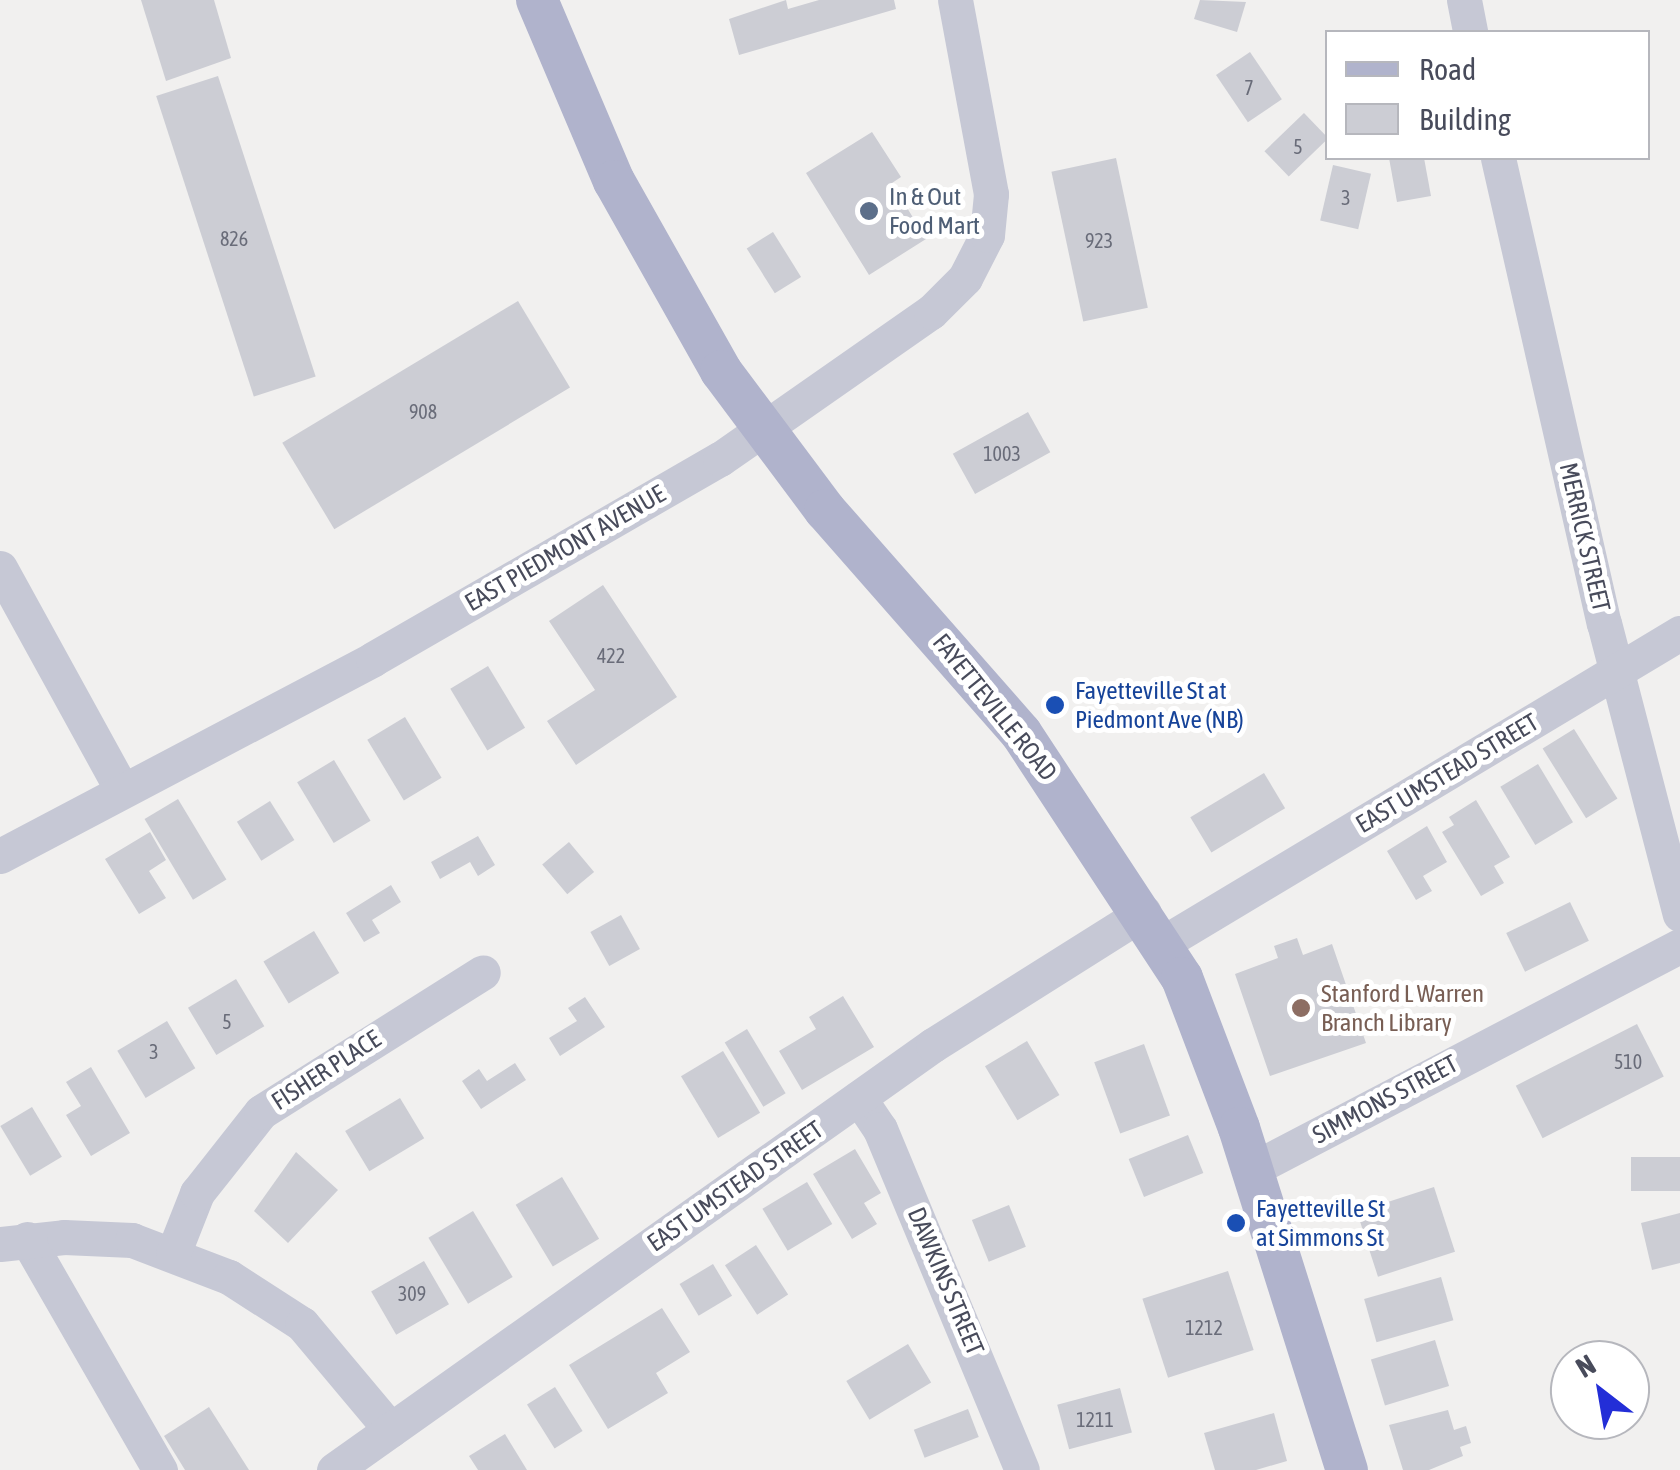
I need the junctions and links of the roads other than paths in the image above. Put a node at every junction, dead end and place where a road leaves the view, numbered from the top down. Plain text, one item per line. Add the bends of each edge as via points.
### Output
1 (538, 0) edge
2 (954, 0) edge
3 (1464, 0) edge
4 (1470, 30) edge
5 (1498, 160) edge
6 (764, 432) junction
7 (0, 568) edge
8 (1680, 633) edge
9 (1616, 671) junction
10 (122, 790) junction
11 (0, 856) edge
12 (1680, 914) edge
13 (1153, 928) junction
14 (1680, 946) edge
15 (483, 972) dead end
16 (859, 1098) junction
17 (1252, 1170) junction
18 (13, 1242) edge
19 (173, 1254) junction
20 (391, 1430) junction
21 (160, 1470) edge
22 (334, 1470) edge
23 (1022, 1470) edge
24 (1347, 1470) edge

1 - 6 main road, FAYETTEVILLE ROAD via 614,181 668,283
2 - 6 street, EAST PIEDMONT AVENUE via 991,194 987,235 965,278 932,312
3 - 4 street
5 - 9 street, MERRICK STREET
6 - 10 street, EAST PIEDMONT AVENUE via 373,659
6 - 13 main road, FAYETTEVILLE ROAD via 1021,733
7 - 10 street
8 - 9 street, EAST UMSTEAD STREET
9 - 12 street, MERRICK STREET
9 - 13 street, EAST UMSTEAD STREET
10 - 11 street, EAST PIEDMONT AVENUE
13 - 16 street, EAST UMSTEAD STREET
13 - 17 main road, FAYETTEVILLE ROAD via 1200,1020
14 - 17 street, SIMMONS STREET
15 - 19 street, FISHER PLACE via 261,1112 198,1193
16 - 20 street, EAST UMSTEAD STREET
16 - 23 street, DAWKINS STREET via 880,1128
17 - 24 main road, FAYETTEVILLE ROAD
18 - 19 street via 132,1240
18 - 21 street
19 - 20 street via 280,1307 341,1365
20 - 22 street, EAST UMSTEAD STREET

